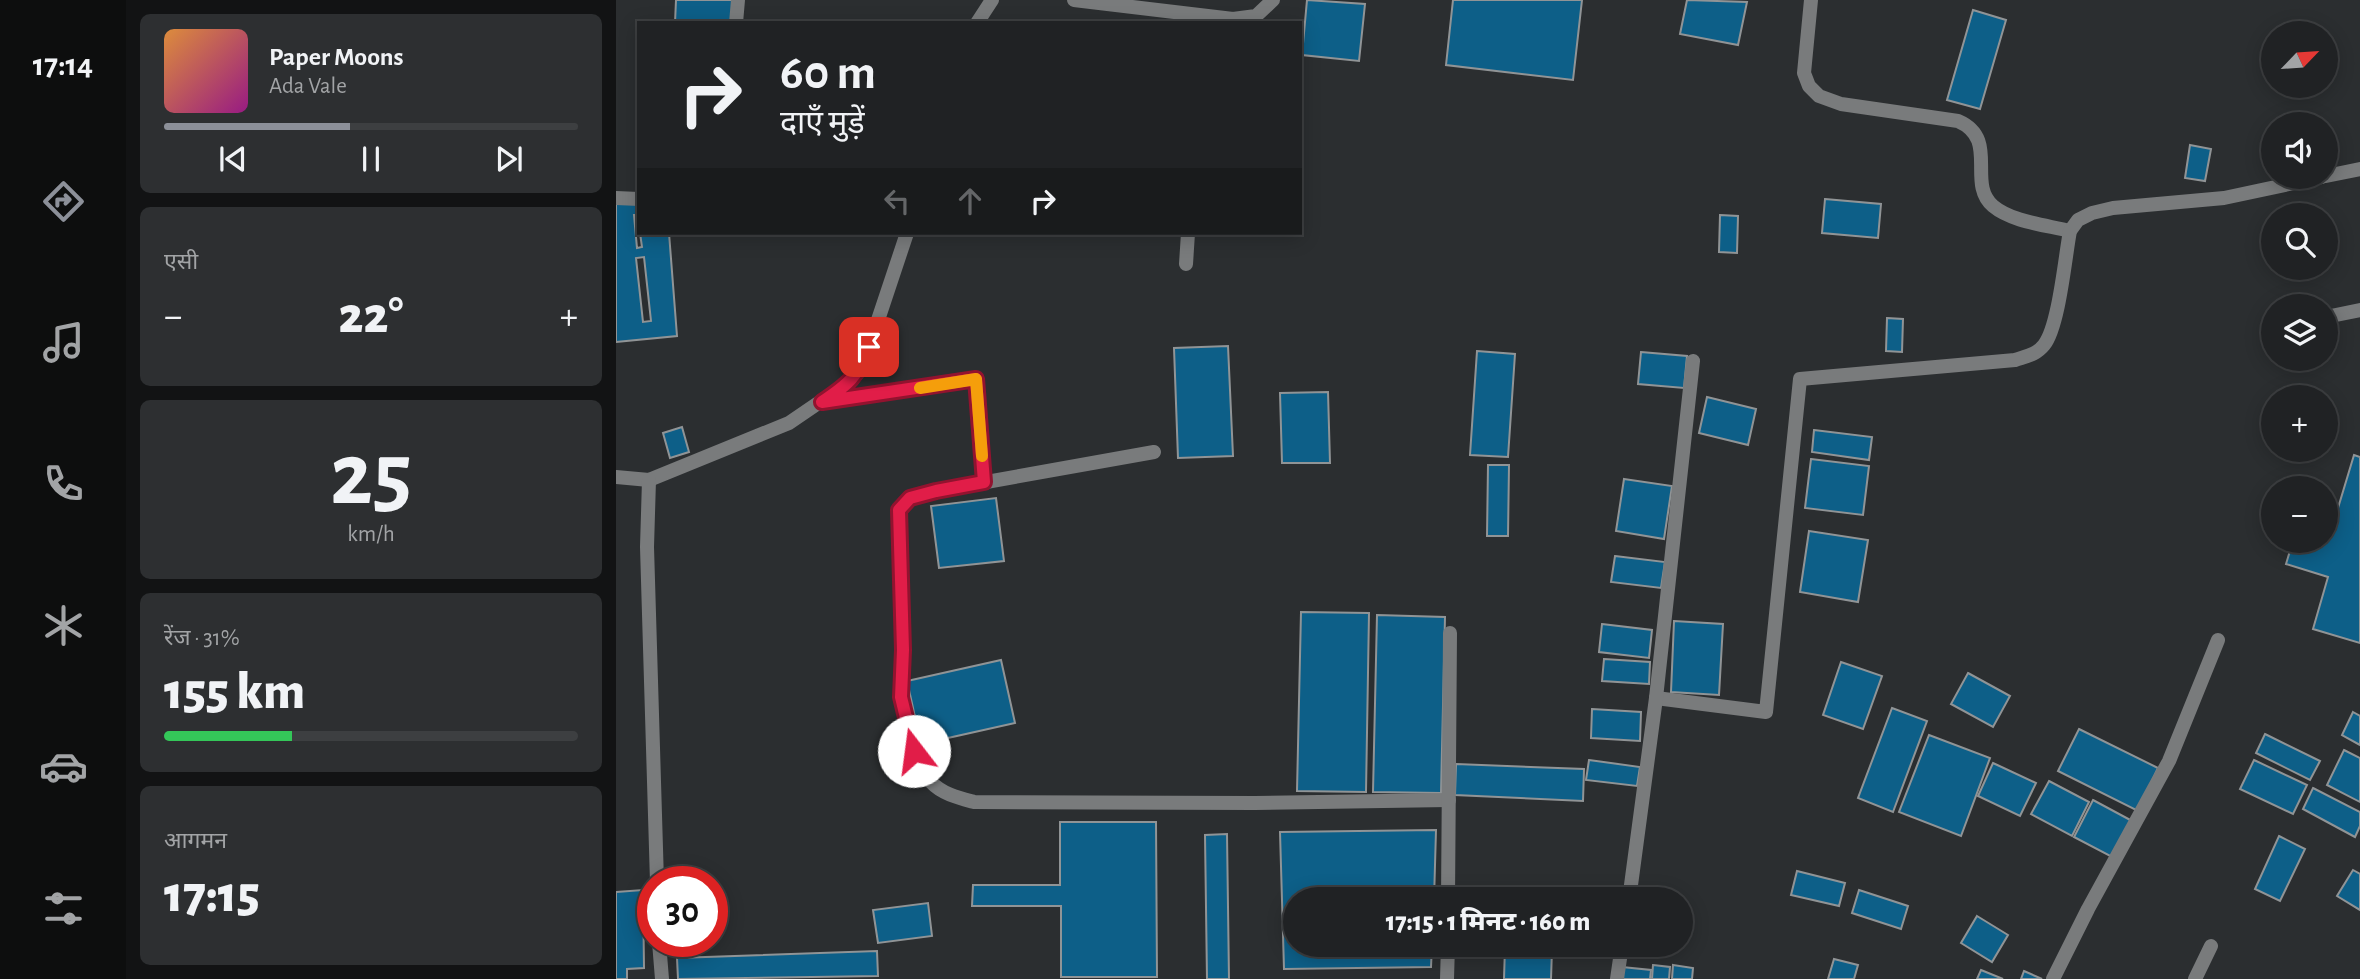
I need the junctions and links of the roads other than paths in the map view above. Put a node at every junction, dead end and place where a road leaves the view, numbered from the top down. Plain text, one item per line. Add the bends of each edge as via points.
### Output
1 (738, 0) edge
2 (992, 0) edge
3 (1074, 0) edge
4 (1273, 0) edge
5 (1811, 0) edge
6 (1204, 19) edge
7 (736, 21) edge
8 (978, 21) edge
9 (2360, 169) edge
10 (2338, 173) edge
11 (2265, 189) edge
12 (616, 198) edge
13 (637, 199) edge
14 (2070, 231) junction
15 (906, 235) edge
16 (1188, 235) edge
17 (1186, 264) dead end
18 (2360, 310) edge
19 (2338, 315) edge
20 (1693, 361) dead end
21 (822, 402) junction
22 (1154, 452) dead end
23 (616, 477) edge
24 (649, 480) junction
25 (984, 482) junction
26 (1450, 633) dead end
27 (2218, 640) dead end
28 (1656, 698) junction
29 (1449, 800) junction
30 (657, 866) edge
31 (1448, 887) edge
32 (1631, 887) edge
33 (2211, 946) dead end
34 (660, 957) edge
35 (1448, 957) edge
36 (1620, 957) edge
37 (662, 979) edge
38 (1447, 979) edge
39 (1617, 979) edge
40 (2053, 979) edge
41 (2195, 979) edge

1 - 7 street
2 - 8 street
3 - 6 street
4 - 6 street via 1256,16
5 - 14 street via 1804,73 1819,96 1841,104 1970,126 1979,138 1984,191 1990,204 2006,215
9 - 10 street
11 - 14 street via 2224,198 2113,208 2078,220
12 - 13 street
14 - 28 street via 2053,325 2046,343 2034,354 2015,360 1800,379 1766,712
15 - 21 street via 860,369
16 - 17 street
18 - 19 street
20 - 28 street
21 - 24 street via 789,423
21 - 25 street via 976,379
22 - 25 street
23 - 24 street
24 - 30 street
25 - 29 street via 910,498 899,510 901,697 916,757 932,784 974,802
26 - 29 street
27 - 40 street via 2169,761
28 - 32 street
29 - 31 street
33 - 41 street
34 - 37 street
35 - 38 street
36 - 39 street

